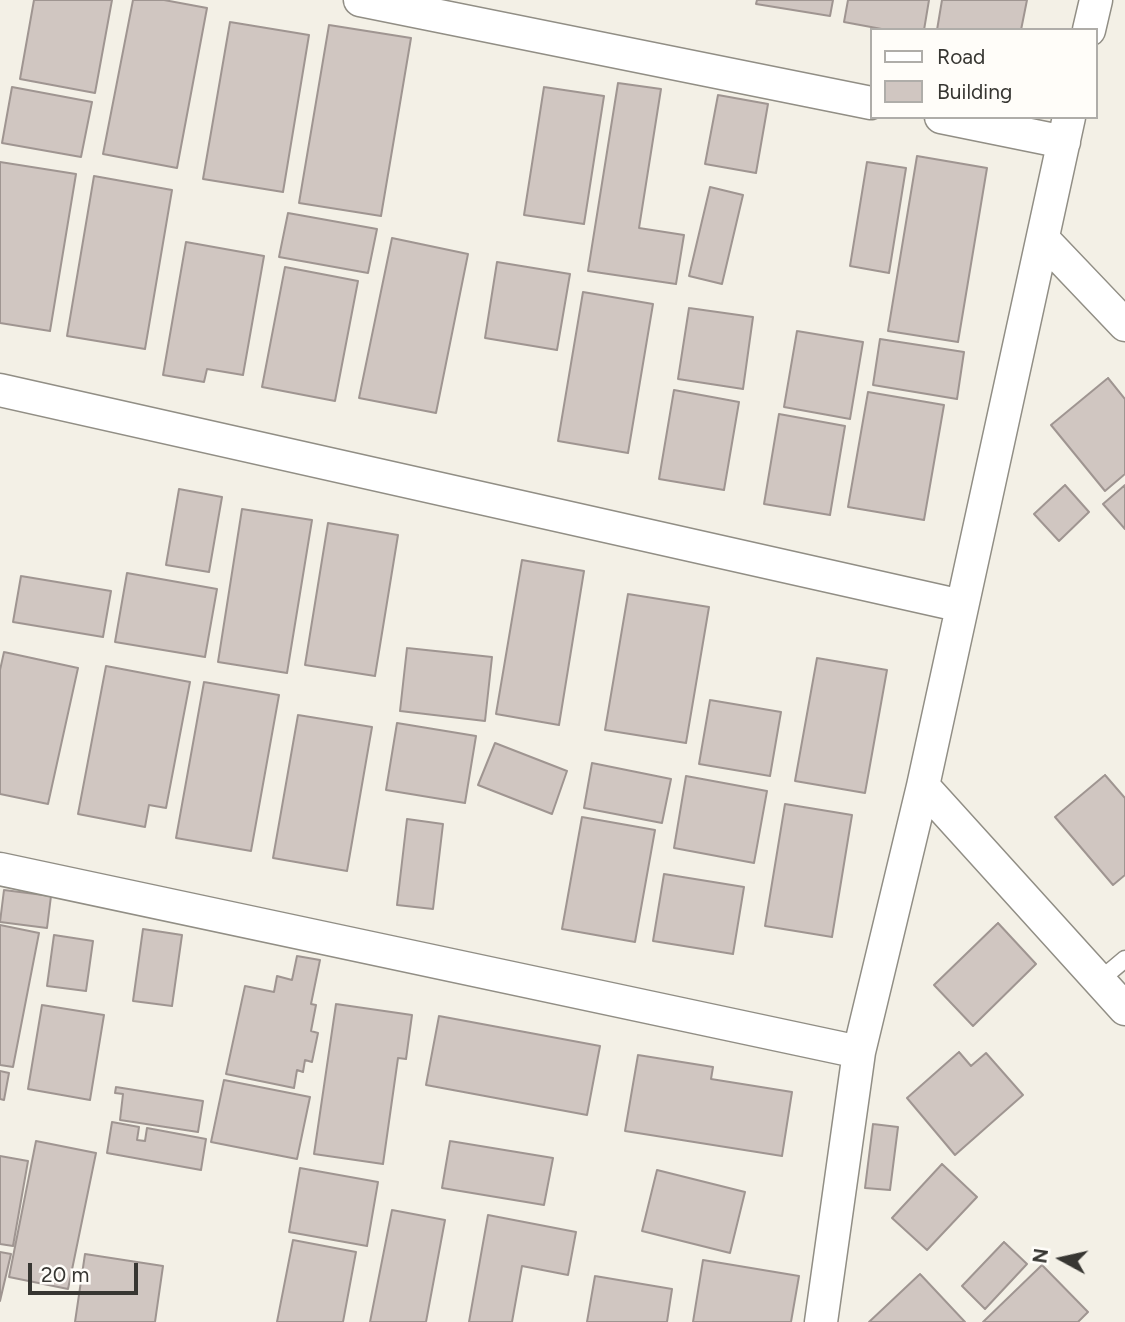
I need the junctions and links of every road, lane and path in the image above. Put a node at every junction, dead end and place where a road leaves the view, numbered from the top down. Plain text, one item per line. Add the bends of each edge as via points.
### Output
1 (360, 0) edge
2 (1096, 0) edge
3 (1089, 28) edge
4 (870, 103) edge
5 (960, 119) edge
6 (1067, 130) edge
7 (1044, 240) junction
8 (1125, 325) edge
9 (0, 390) edge
10 (962, 606) junction
11 (923, 786) junction
12 (0, 869) edge
13 (1125, 960) edge
14 (1100, 981) junction
15 (1125, 1009) edge
16 (859, 1052) junction
17 (821, 1322) edge

1 - 4 street
2 - 3 street
5 - 6 street
6 - 7 street
7 - 8 street
7 - 10 street
9 - 10 street
10 - 11 street
11 - 14 street
11 - 16 street
12 - 16 street
13 - 14 lane
14 - 15 street
16 - 17 street

